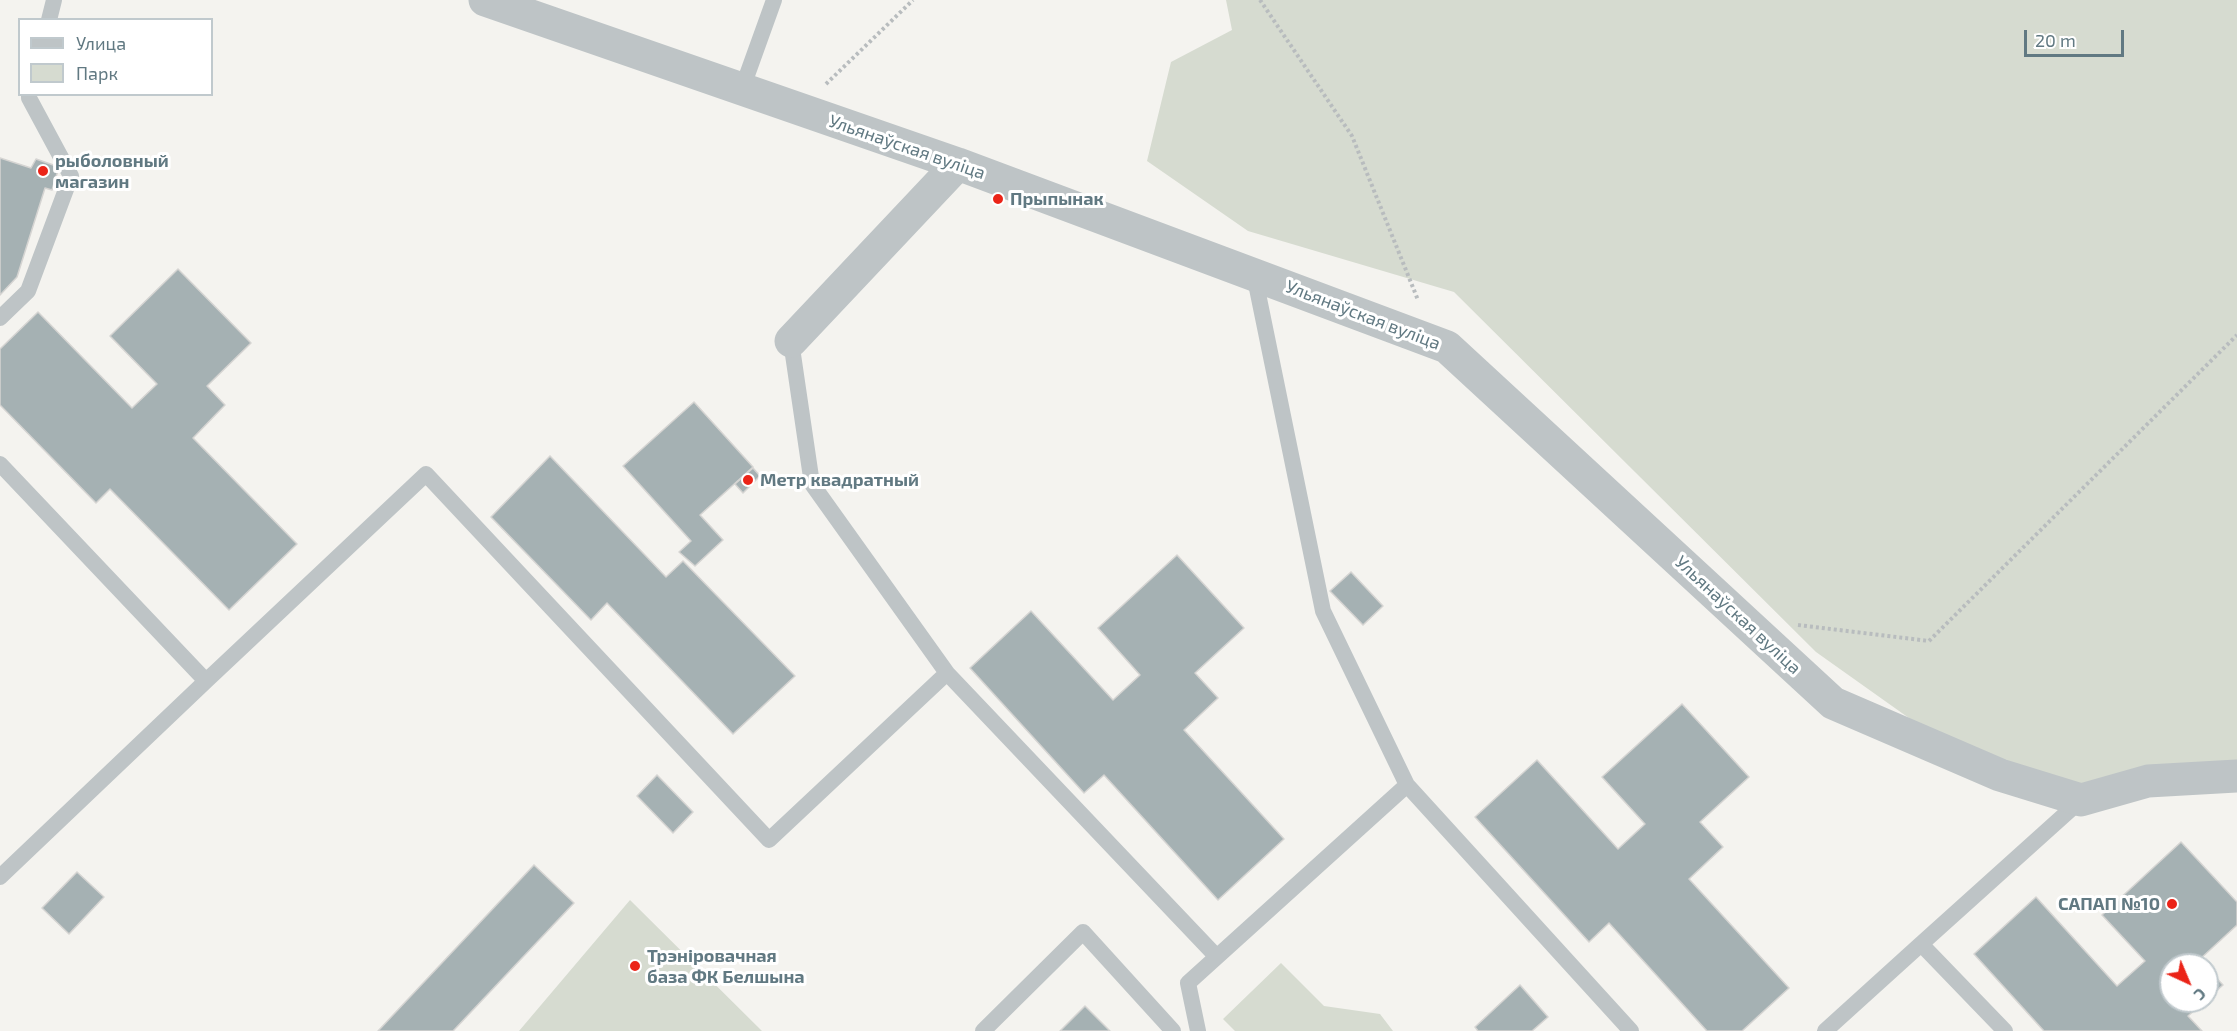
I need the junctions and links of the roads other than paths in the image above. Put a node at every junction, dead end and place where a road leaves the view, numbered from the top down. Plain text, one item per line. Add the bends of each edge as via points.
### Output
1 (54, 0) edge
2 (485, 0) edge
3 (774, 0) edge
4 (50, 18) edge
5 (742, 89) junction
6 (28, 96) edge
7 (958, 164) junction
8 (1254, 274) junction
9 (0, 318) edge
10 (791, 341) joint
11 (0, 464) edge
12 (947, 673) junction
13 (206, 681) junction
14 (2236, 777) edge
15 (1407, 785) junction
16 (2081, 800) junction
17 (0, 877) edge
18 (1921, 944) junction
19 (1217, 957) junction
20 (983, 1031) edge
21 (1173, 1031) edge
22 (1198, 1031) edge
23 (1631, 1031) edge
24 (1825, 1031) edge
25 (2005, 1031) edge

1 - 4 lane
2 - 5 street, Ульянаўская вуліца
3 - 5 lane
5 - 7 street, Ульянаўская вуліца
6 - 9 lane via 71,176 28,291
7 - 8 street, Ульянаўская вуліца
7 - 10 street
8 - 15 lane via 1323,611
8 - 16 street, Ульянаўская вуліца via 1447,347 1833,703 2000,775
10 - 12 lane via 812,484
11 - 13 lane
12 - 13 lane via 769,840 426,474
12 - 19 lane
13 - 17 lane
14 - 16 street via 2148,781
15 - 19 lane
15 - 23 lane
16 - 18 lane
18 - 24 lane
18 - 25 lane
19 - 22 lane via 1188,983
20 - 21 lane via 1083,932

